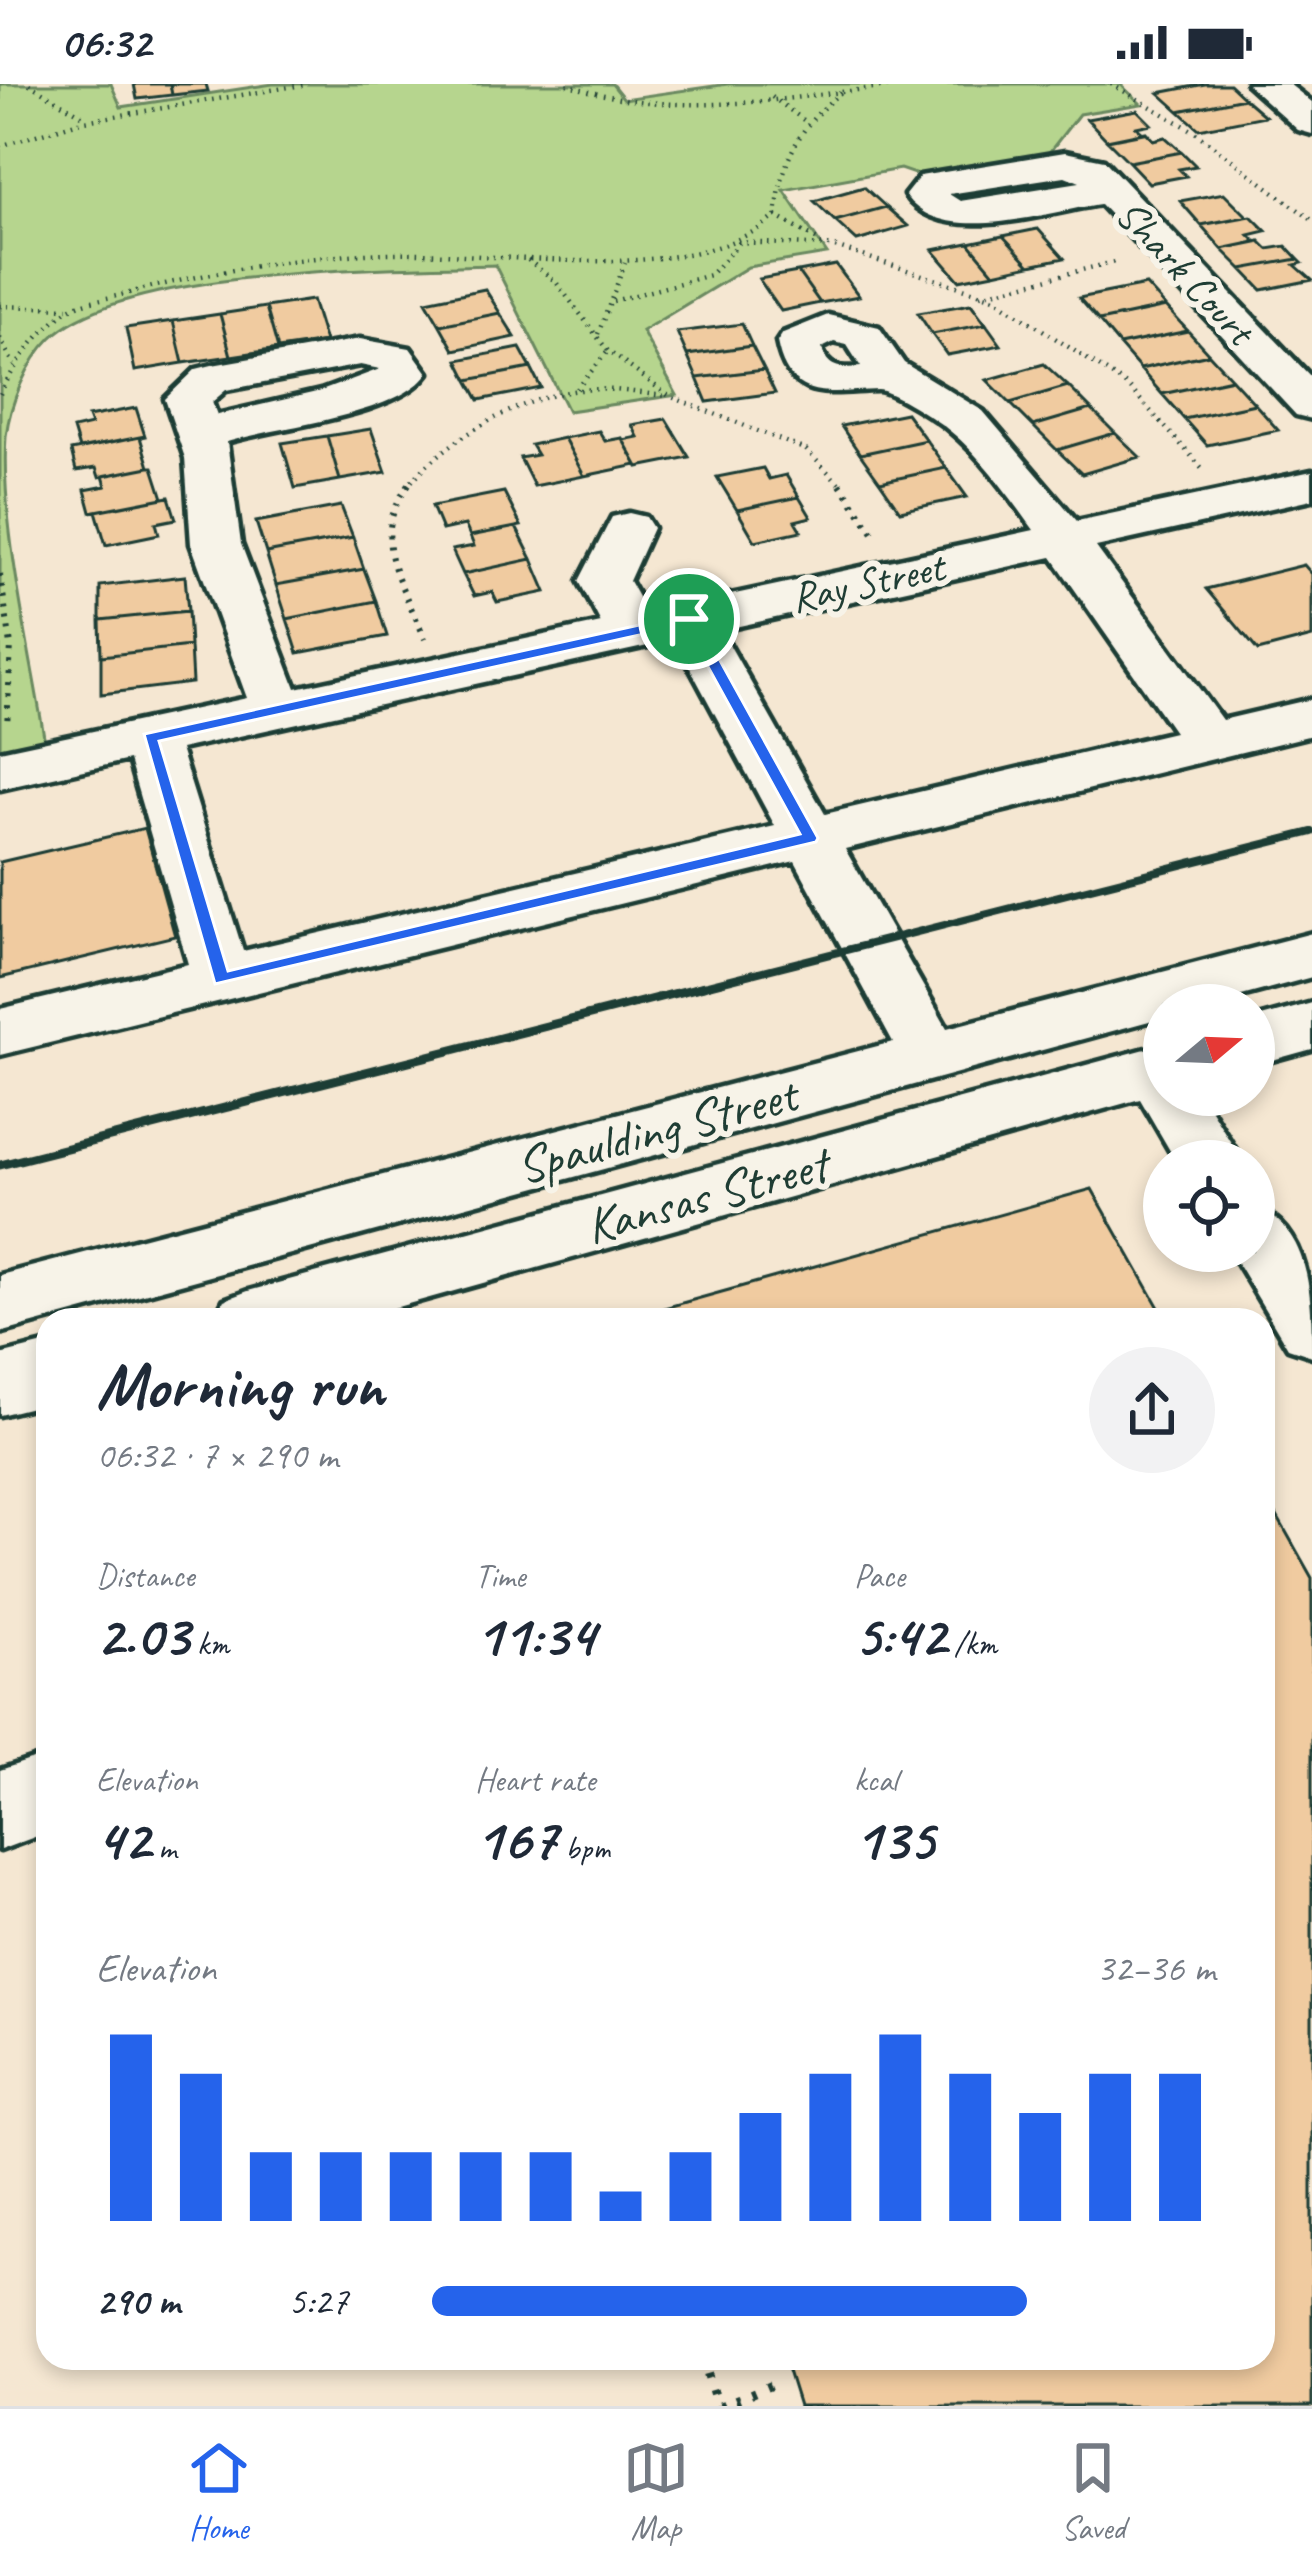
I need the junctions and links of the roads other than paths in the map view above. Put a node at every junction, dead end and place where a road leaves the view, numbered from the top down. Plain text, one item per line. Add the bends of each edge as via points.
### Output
1 (1284, 87) edge
2 (1312, 122) edge
3 (1109, 190) dead end
4 (888, 373) dead end
5 (1312, 405) edge
6 (202, 435) dead end
7 (1312, 485) edge
8 (629, 528) dead end
9 (1061, 538) junction
10 (689, 619) junction
11 (632, 633) junction
12 (278, 710) junction
13 (1312, 717) edge
14 (150, 738) junction
15 (1210, 742) junction
16 (3, 754) edge
17 (810, 838) junction
18 (1312, 955) edge
19 (222, 979) junction
20 (1312, 1026) edge
21 (0, 1033) edge
22 (1275, 1036) edge
23 (931, 1056) junction
24 (1143, 1085) edge
25 (1275, 1267) edge
26 (0, 1304) edge
27 (329, 1308) edge
28 (1312, 1327) edge
29 (36, 1376) edge
30 (0, 1385) edge
31 (36, 1797) edge
32 (0, 1810) edge

1 - 2 street
3 - 5 street, Shark Court
4 - 9 street via 967,422
6 - 12 street via 216,544
7 - 9 street, Ray Street
8 - 11 street via 604,580
9 - 10 street, Ray Street
9 - 15 street
10 - 11 street, Ray Street
10 - 17 street
11 - 12 street, Ray Street
12 - 14 street, Ray Street
13 - 15 street
14 - 16 street, Ray Street
14 - 19 street
15 - 17 street
17 - 19 street
17 - 23 street
18 - 23 street, Spaulding Street
19 - 21 street
20 - 22 street
23 - 26 street, Spaulding Street
24 - 27 street, Kansas Street
25 - 28 street
29 - 30 street
31 - 32 street

